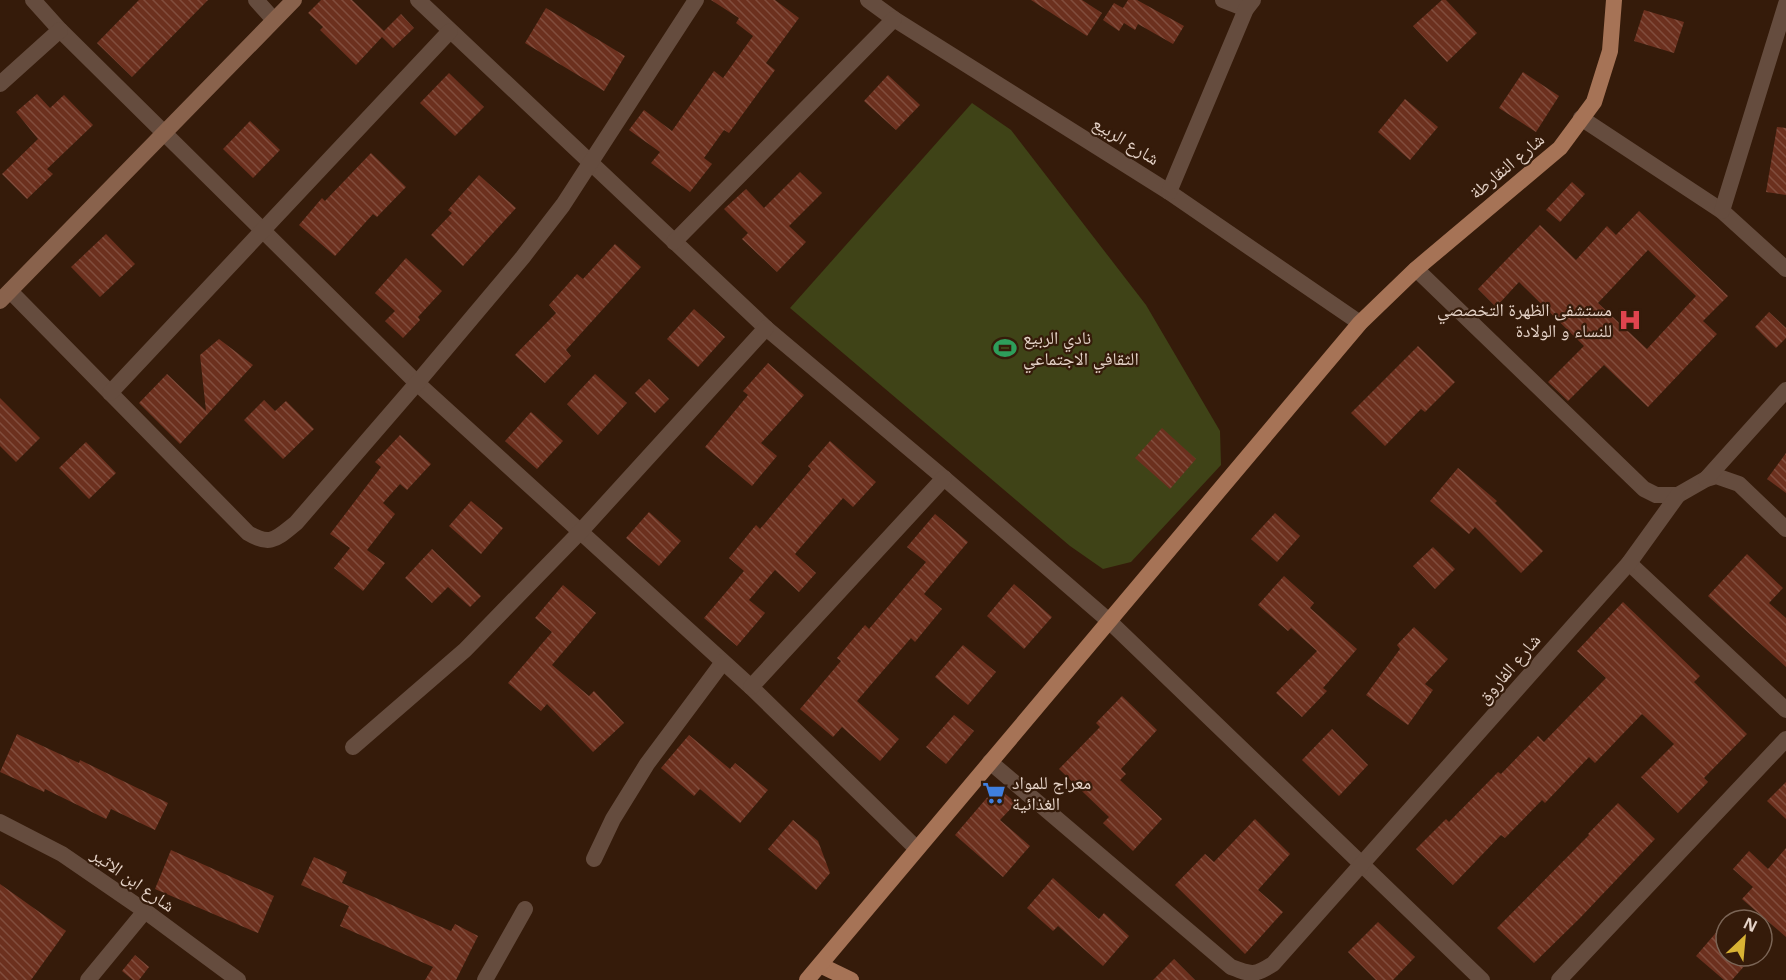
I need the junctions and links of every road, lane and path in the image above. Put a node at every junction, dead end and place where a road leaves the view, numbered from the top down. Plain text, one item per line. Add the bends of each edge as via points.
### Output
1 (33, 0) edge
2 (256, 0) edge
3 (294, 0) edge
4 (418, 0) edge
5 (696, 0) edge
6 (868, 0) edge
7 (1223, 0) edge
8 (1614, 0) edge
9 (1786, 4) edge
10 (1249, 5) edge
11 (894, 19) junction
12 (274, 20) junction
13 (60, 30) junction
14 (450, 31) junction
15 (0, 84) edge
16 (1581, 118) junction
17 (164, 133) junction
18 (590, 163) junction
19 (1169, 192) junction
20 (1722, 211) junction
21 (263, 231) junction
22 (674, 242) junction
23 (1416, 269) junction
24 (1786, 269) edge
25 (5, 296) edge
26 (1360, 323) junction
27 (765, 328) junction
28 (417, 383) junction
29 (1786, 390) edge
30 (110, 393) junction
31 (944, 478) junction
32 (1706, 479) junction
33 (1678, 495) junction
34 (1786, 529) edge
35 (579, 532) junction
36 (1629, 562) junction
37 (1109, 621) junction
38 (723, 662) junction
39 (751, 687) junction
40 (1786, 710) edge
41 (1786, 739) edge
42 (353, 747) dead end
43 (990, 762) junction
44 (0, 822) edge
45 (916, 848) junction
46 (594, 859) dead end
47 (1362, 865) junction
48 (525, 909) dead end
49 (145, 911) junction
50 (820, 965) junction
51 (88, 980) edge
52 (238, 980) edge
53 (485, 980) edge
54 (807, 980) edge
55 (851, 980) edge
56 (1482, 980) edge
57 (1558, 980) edge

1 - 13 street
2 - 12 street
3 - 12 main road
4 - 14 street
5 - 18 street
6 - 11 street, شارع الربيع
7 - 10 street
8 - 16 main road, شارع النقارطة via 1610,51 1594,102
9 - 20 street
10 - 19 street
11 - 19 street, شارع الربيع
11 - 22 street
12 - 17 main road
13 - 15 street
13 - 17 street
14 - 18 street
14 - 21 street
16 - 20 street
16 - 23 main road, شارع النقارطة via 1560,148
17 - 21 street
17 - 25 main road
18 - 22 street
18 - 28 street via 523,257
19 - 26 street, شارع الربيع
20 - 24 street
21 - 28 street
21 - 30 street
22 - 27 street
23 - 26 main road, شارع النقارطة
23 - 33 street via 1644,489 1656,495
25 - 30 street
26 - 37 main road, شارع النقارطة
27 - 31 street
27 - 35 street
28 - 30 street via 296,523 274,541 260,540 248,533
28 - 35 street
29 - 32 street
31 - 37 street
31 - 39 street
32 - 33 street
32 - 34 street via 1716,476 1739,484
33 - 36 street, شارع الفاروق
35 - 38 street
35 - 42 street via 465,650
36 - 40 street
36 - 47 street, شارع الفاروق
37 - 43 main road, شارع النقارطة
37 - 47 street
38 - 39 street
38 - 46 street via 647,764
39 - 45 street
41 - 57 street
43 - 45 main road, شارع النقارطة
43 - 47 street, شارع الفاروق via 1231,967 1249,974 1258,974 1273,964
44 - 49 street, شارع ابن الاثير via 62,854
45 - 50 main road, شارع النقارطة
47 - 56 street
48 - 53 street
49 - 51 street
49 - 52 street, شارع ابن الاثير
50 - 54 main road, شارع النقارطة
50 - 55 main road

